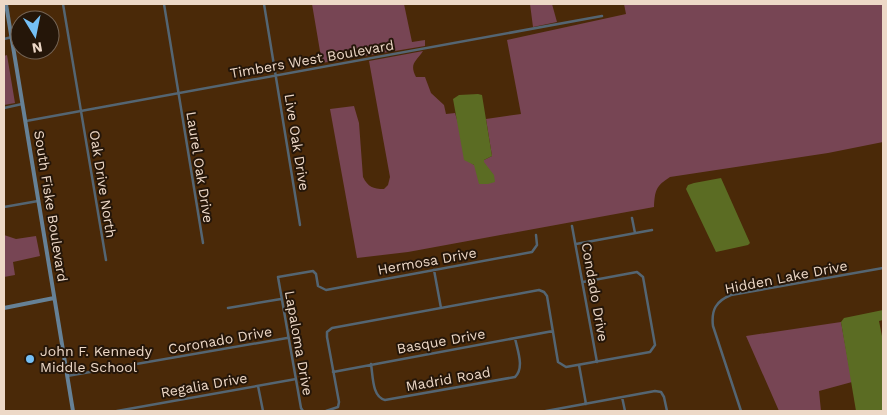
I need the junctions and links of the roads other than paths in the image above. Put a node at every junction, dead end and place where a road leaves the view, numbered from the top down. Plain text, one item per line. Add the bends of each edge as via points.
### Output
1 (6, 4) edge
2 (64, 4) edge
3 (164, 4) edge
4 (264, 4) edge
5 (602, 16) dead end
6 (10, 26) edge
7 (16, 60) edge
8 (276, 76) junction
9 (178, 94) junction
10 (23, 104) junction
11 (4, 108) edge
12 (81, 112) junction
13 (26, 121) junction
14 (38, 201) junction
15 (4, 207) edge
16 (632, 218) dead end
17 (300, 224) dead end
18 (572, 226) dead end
19 (652, 230) dead end
20 (536, 234) dead end
21 (635, 234) junction
22 (203, 243) dead end
23 (576, 244) junction
24 (106, 260) dead end
25 (883, 268) edge
26 (434, 270) junction
27 (278, 277) joint
28 (582, 282) junction
29 (54, 298) junction
30 (281, 299) junction
31 (4, 308) edge
32 (228, 308) dead end
33 (441, 308) junction
34 (553, 331) junction
35 (288, 338) junction
36 (515, 338) junction
37 (597, 362) junction
38 (371, 364) junction
39 (579, 365) junction
40 (334, 372) junction
41 (67, 376) junction
42 (296, 379) junction
43 (258, 386) junction
44 (622, 397) junction
45 (586, 404) junction
46 (73, 411) edge
47 (117, 411) edge
48 (263, 411) edge
49 (303, 411) edge
50 (326, 411) edge
51 (546, 411) edge
52 (625, 411) edge
53 (667, 411) edge
54 (741, 411) edge

1 - 6 main road, South Fiske Boulevard
2 - 12 street, Oak Drive North
3 - 9 street, Laurel Oak Drive
4 - 8 street, Live Oak Drive
5 - 8 street, Timbers West Boulevard
7 - 10 main road, South Fiske Boulevard
8 - 9 street, Timbers West Boulevard
8 - 17 street, Live Oak Drive
9 - 12 street, Timbers West Boulevard
9 - 22 street, Laurel Oak Drive
10 - 11 street
10 - 13 main road, South Fiske Boulevard
12 - 13 street, Timbers West Boulevard
12 - 24 street, Oak Drive North
13 - 14 main road, South Fiske Boulevard
14 - 15 street
14 - 29 main road, South Fiske Boulevard
16 - 21 street
18 - 23 street, Condado Drive
19 - 21 street
20 - 26 street, Hermosa Drive via 537,245 532,252
21 - 23 street
23 - 28 street, Condado Drive
25 - 54 street, Hidden Lake Drive via 732,295 718,302 712,317
26 - 27 street, Hermosa Drive via 326,290 318,286 313,270
26 - 33 street
27 - 30 street, Lapaloma Drive
28 - 37 street, Condado Drive
28 - 37 street via 637,272 643,277 654,349
29 - 31 main road
29 - 41 main road, South Fiske Boulevard
30 - 32 street
30 - 35 street, Lapaloma Drive
33 - 34 street via 539,290 547,296
33 - 40 street via 332,328 327,332
34 - 36 street, Basque Drive
34 - 39 street via 558,362 566,367
35 - 41 street, Coronado Drive
35 - 42 street, Lapaloma Drive
36 - 38 street, Basque Drive
36 - 38 street, Madrid Road via 521,367 515,377 385,400 376,394
37 - 39 street
38 - 40 street, Basque Drive
39 - 45 street
40 - 50 street via 338,407
41 - 46 main road, South Fiske Boulevard
42 - 43 street, Regalia Drive
42 - 49 street, Lapaloma Drive
43 - 47 street, Regalia Drive
43 - 48 street
44 - 45 street
44 - 52 street
44 - 53 street via 661,392
45 - 51 street

